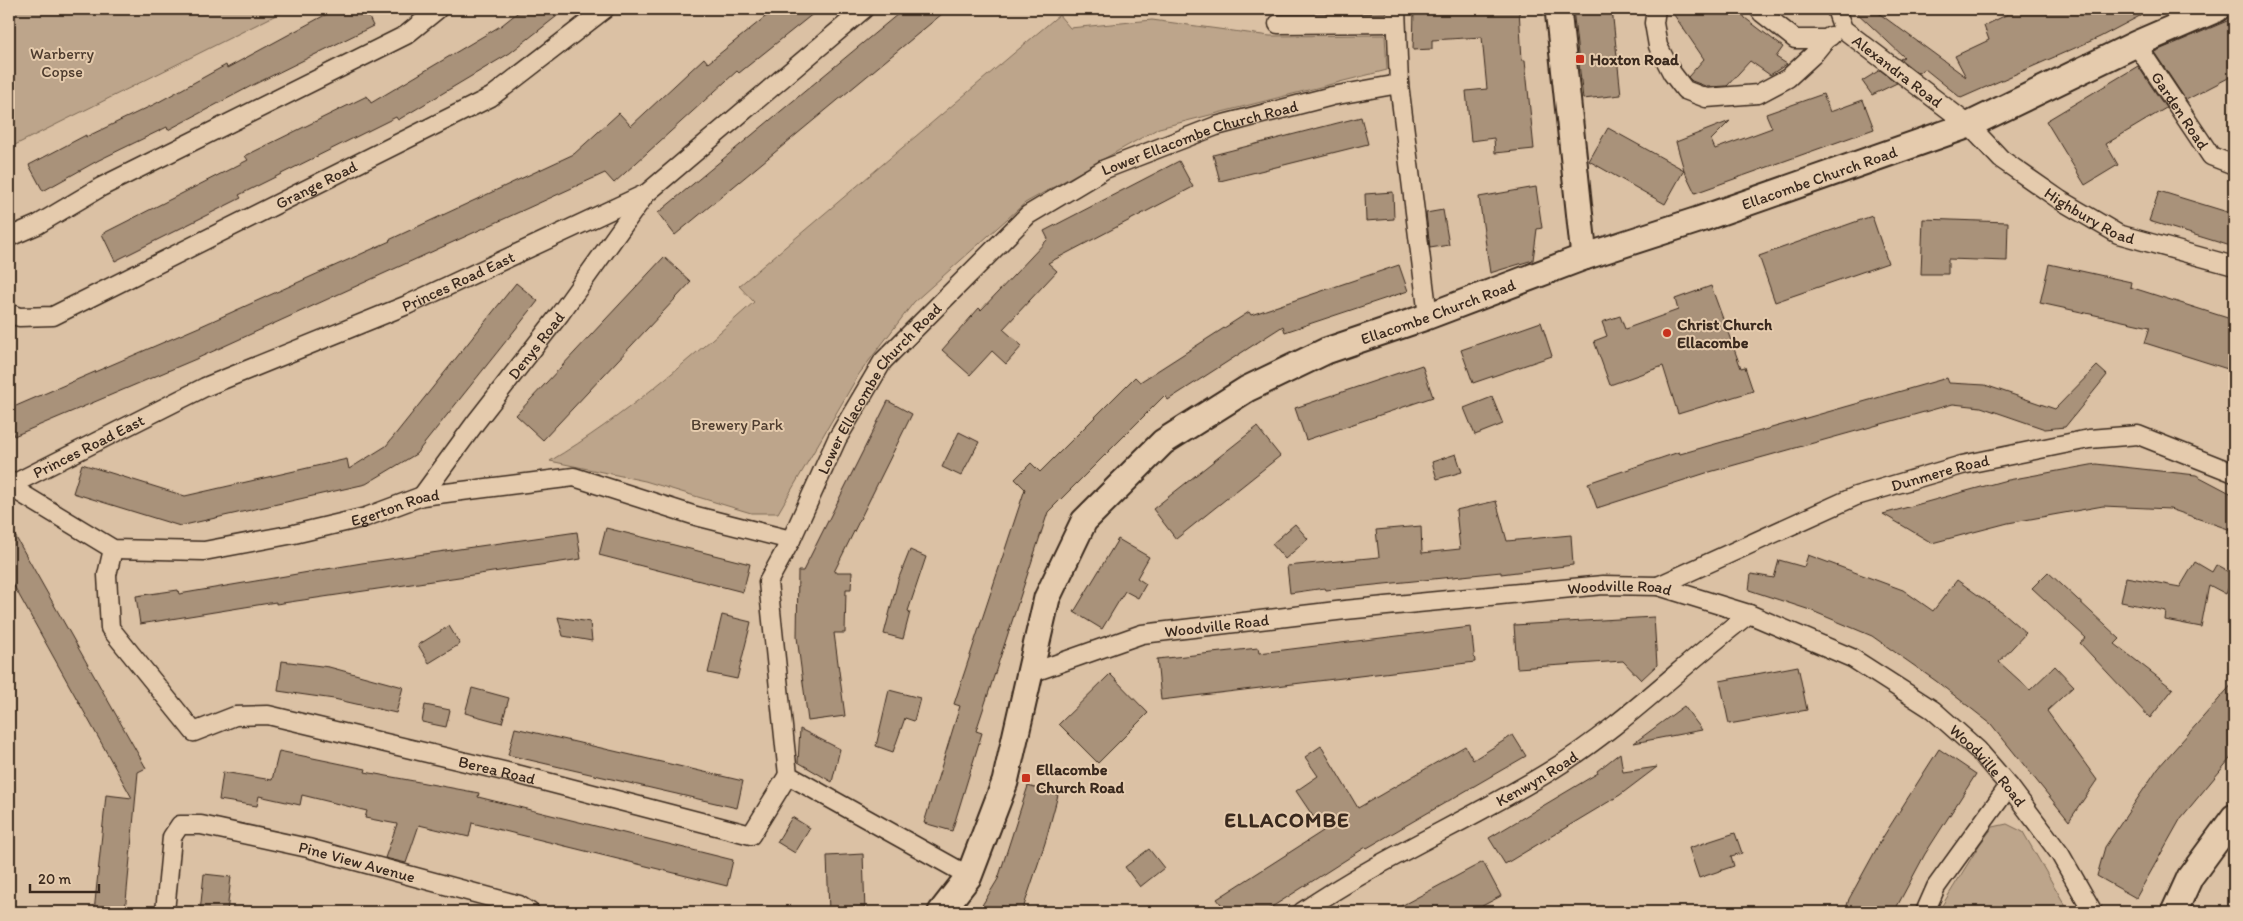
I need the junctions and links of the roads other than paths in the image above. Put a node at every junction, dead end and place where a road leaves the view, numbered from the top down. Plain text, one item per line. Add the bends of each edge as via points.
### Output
1 (438, 9) edge
2 (605, 9) edge
3 (864, 9) edge
4 (1558, 9) edge
5 (1656, 9) edge
6 (1760, 9) edge
7 (1836, 9) edge
8 (2217, 9) edge
9 (1396, 16) edge
10 (1278, 24) dead end
11 (1844, 29) junction
12 (1826, 39) junction
13 (2136, 44) junction
14 (1399, 84) junction
15 (1969, 125) junction
16 (2234, 165) edge
17 (647, 193) junction
18 (9, 237) edge
19 (1584, 257) junction
20 (2234, 266) edge
21 (9, 313) edge
22 (1428, 316) junction
23 (2234, 473) edge
24 (9, 486) edge
25 (422, 496) junction
26 (791, 540) junction
27 (114, 549) junction
28 (1658, 586) junction
29 (1749, 614) junction
30 (1028, 674) junction
31 (788, 775) junction
32 (2009, 786) junction
33 (2234, 818) edge
34 (969, 876) junction
35 (166, 912) edge
36 (530, 912) edge
37 (941, 912) edge
38 (1302, 912) edge
39 (1925, 912) edge
40 (2093, 912) edge
41 (2174, 912) edge

1 - 18 street via 406,35 101,186 37,225
2 - 21 street, Grange Road via 482,101 53,316 19,317
3 - 17 street, Princes Road East
4 - 19 street
5 - 12 street via 1654,23 1658,46 1672,73 1685,90 1706,98 1758,94 1788,78
6 - 12 street via 1795,39
7 - 11 street, Alexandra Road
8 - 13 street, Ellacombe Church Road
9 - 10 street
9 - 14 street
11 - 12 street
11 - 15 street, Alexandra Road
13 - 15 street, Ellacombe Church Road
13 - 16 street, Garden Road via 2211,156
14 - 22 street
14 - 26 street, Lower Ellacombe Church Road via 1332,96 1216,126 1105,169 1028,215 883,361 837,439
15 - 19 street, Ellacombe Church Road
15 - 20 street, Highbury Road via 2001,159 2060,200 2118,234
17 - 24 street, Princes Road East via 407,305 205,387
17 - 25 street, Denys Road
19 - 22 street, Ellacombe Church Road
22 - 30 street, Ellacombe Church Road via 1326,351 1247,389 1163,442 1084,521 1047,598
23 - 28 street, Dunmere Road via 2138,435 2088,439 1962,465 1856,496
24 - 27 street, Egerton Road
25 - 26 street, Egerton Road via 574,477 696,516
25 - 27 street, Egerton Road via 366,517 204,552
26 - 31 street, Lower Ellacombe Church Road via 768,582
27 - 31 street, Berea Road via 107,575 110,628 194,732 235,716 268,715 520,775 751,835
28 - 29 street, Woodville Road
28 - 30 street, Woodville Road via 1602,585 1142,634
29 - 32 street, Woodville Road via 1852,658 1933,710 1978,750
29 - 38 street, Kenwyn Road via 1619,721 1550,771
30 - 34 street, Ellacombe Church Road via 1004,782
31 - 34 street
32 - 39 street via 1936,887
32 - 40 street, Woodville Road via 2060,854
33 - 41 street via 2190,877
34 - 37 street, Ellacombe Church Road
35 - 36 street, Pine View Avenue via 172,837 180,825 201,825 308,848 519,906

